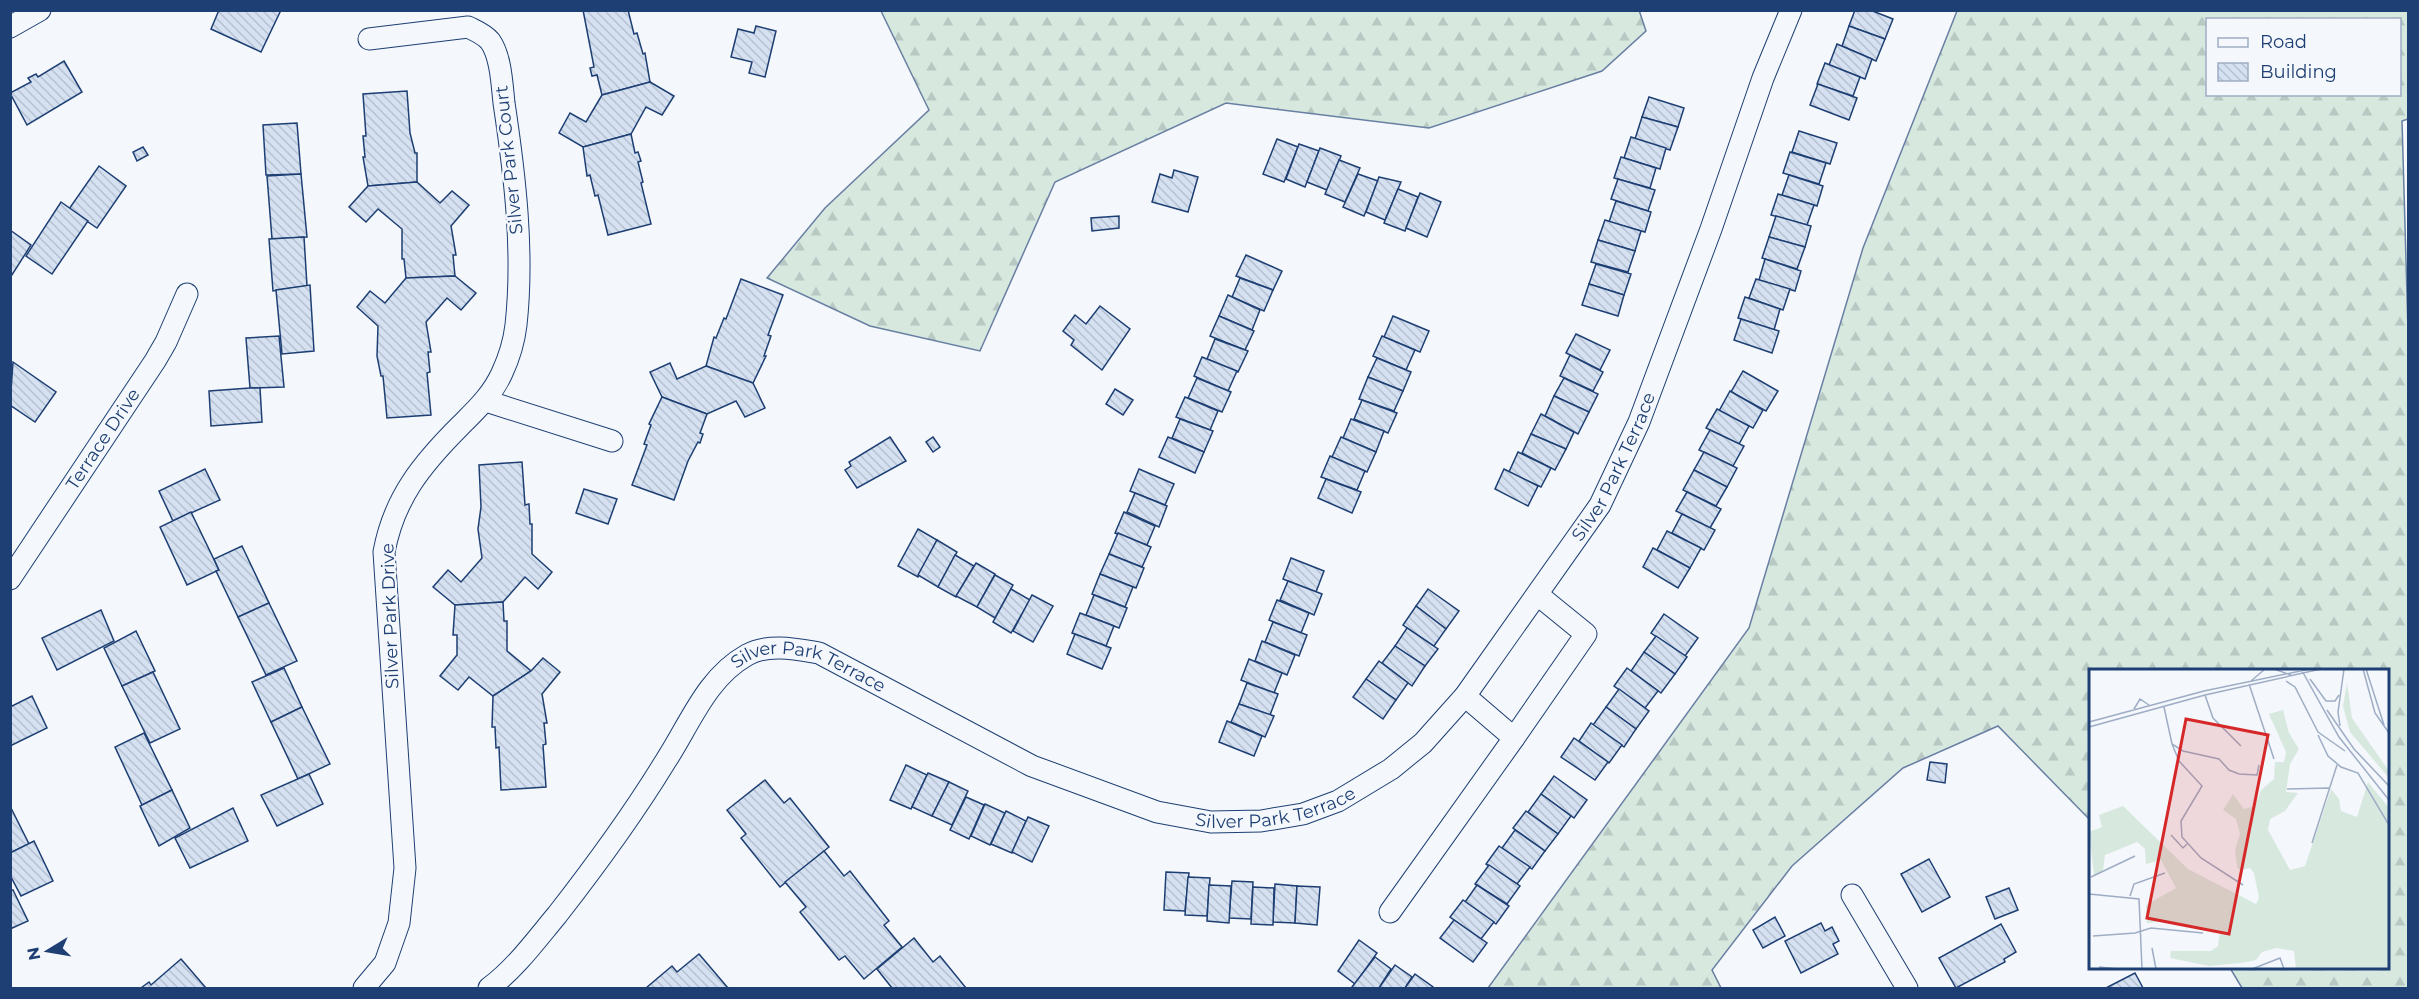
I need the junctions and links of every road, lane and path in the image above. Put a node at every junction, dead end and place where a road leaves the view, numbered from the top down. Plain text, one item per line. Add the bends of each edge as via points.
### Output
1 (40, 10) edge
2 (1791, 10) edge
3 (10, 27) edge
4 (369, 39) dead end
5 (187, 294) dead end
6 (486, 401) junction
7 (612, 441) dead end
8 (10, 579) edge
9 (1538, 596) junction
10 (1465, 696) junction
11 (1514, 738) junction
12 (1852, 895) dead end
13 (1390, 912) dead end
14 (364, 988) edge
15 (489, 988) edge
16 (1907, 988) edge

1 - 3 street
2 - 9 street, Silver Park Terrace via 1639,422 1600,505
4 - 6 street, Silver Park Court via 468,27 492,43 507,120 517,207 518,265 512,349
5 - 8 street, Terrace Drive via 155,361
6 - 7 street
6 - 14 street, Silver Park Drive via 425,463 389,523 384,552 405,868 399,923 385,963
9 - 10 street, Silver Park Terrace
9 - 11 street via 1586,634
10 - 11 street
10 - 15 street, Silver Park Terrace via 1423,743 1391,769 1338,801 1302,814 1261,821 1211,822 1157,812 1032,766 819,653 783,647 750,653 723,672 702,699 613,843 502,979
11 - 13 street
12 - 16 street

